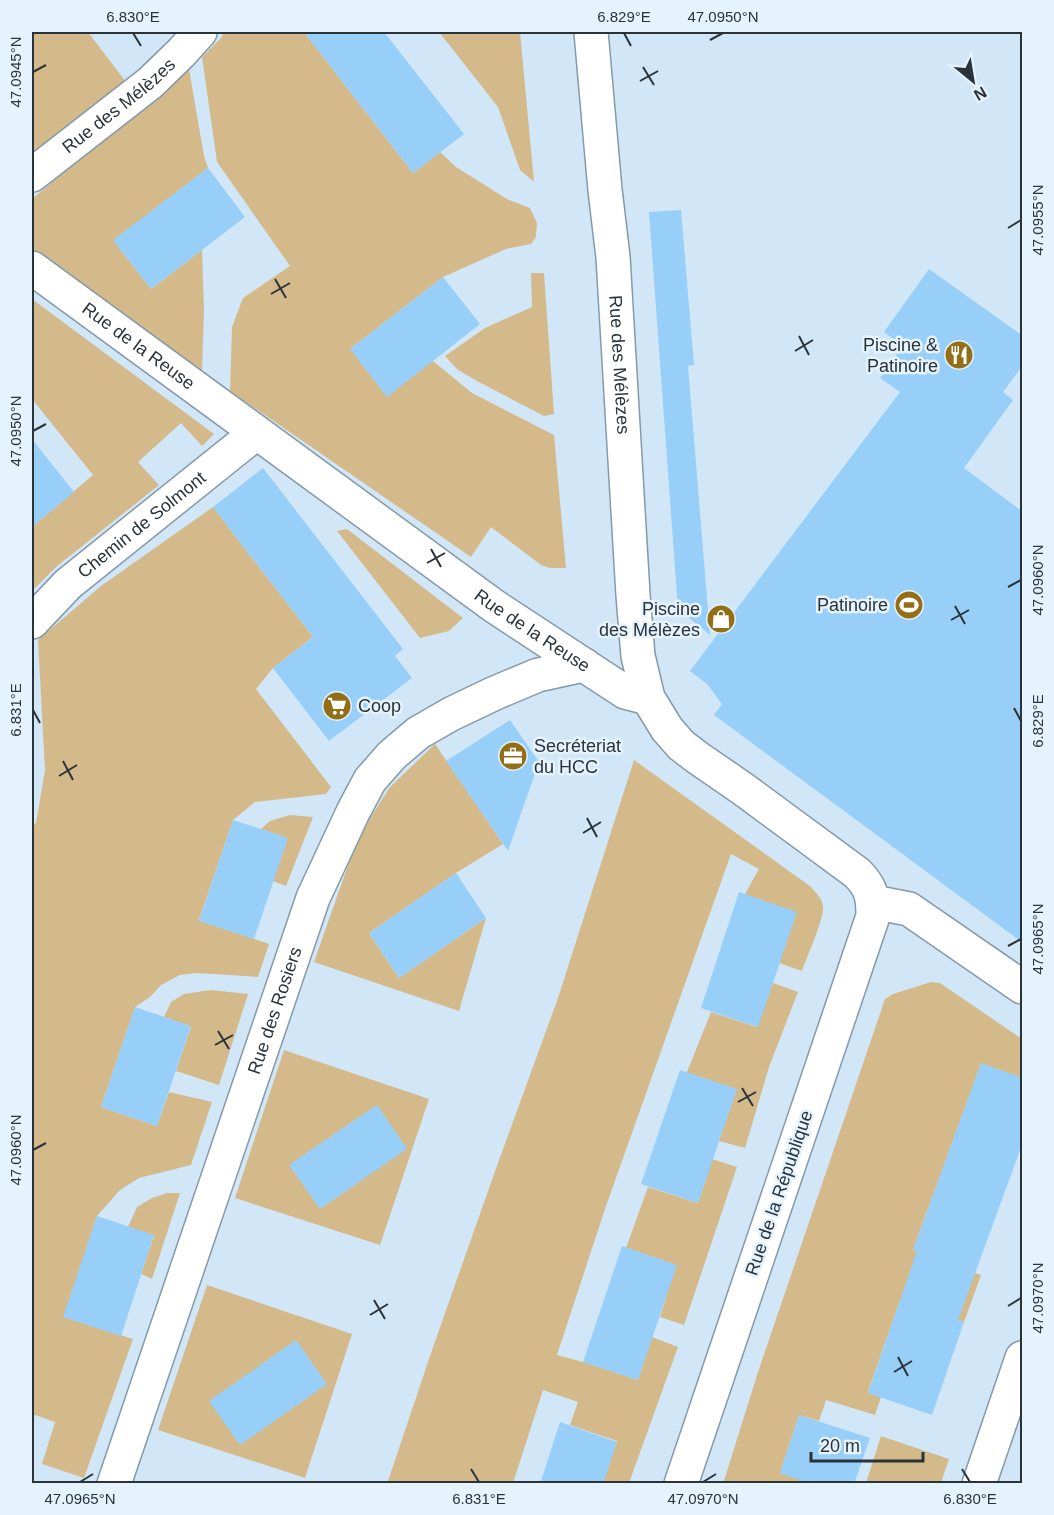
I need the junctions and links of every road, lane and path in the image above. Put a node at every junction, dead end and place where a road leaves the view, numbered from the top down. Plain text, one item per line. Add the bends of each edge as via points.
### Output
1 (200, 32) edge
2 (591, 32) edge
3 (32, 175) edge
4 (32, 268) edge
5 (256, 433) junction
6 (32, 622) edge
7 (584, 665) junction
8 (648, 698) junction
9 (873, 902) junction
10 (1023, 987) edge
11 (1023, 1358) edge
12 (114, 1484) edge
13 (681, 1484) edge
14 (979, 1484) edge

1 - 3 street, Rue des Mélèzes via 150,83
2 - 8 street, Rue des Mélèzes via 613,257 636,636
4 - 5 street, Rue de la Reuse
5 - 6 street, Chemin de Solmont via 68,584
5 - 7 street, Rue de la Reuse via 494,606
7 - 8 street, Rue de la Reuse via 625,692
7 - 12 street, Rue des Rosiers via 538,675 452,714 418,733 370,780 313,898
8 - 9 street via 681,745 857,873 870,890
9 - 10 street via 909,909
9 - 13 street, Rue de la République via 873,916
11 - 14 street

